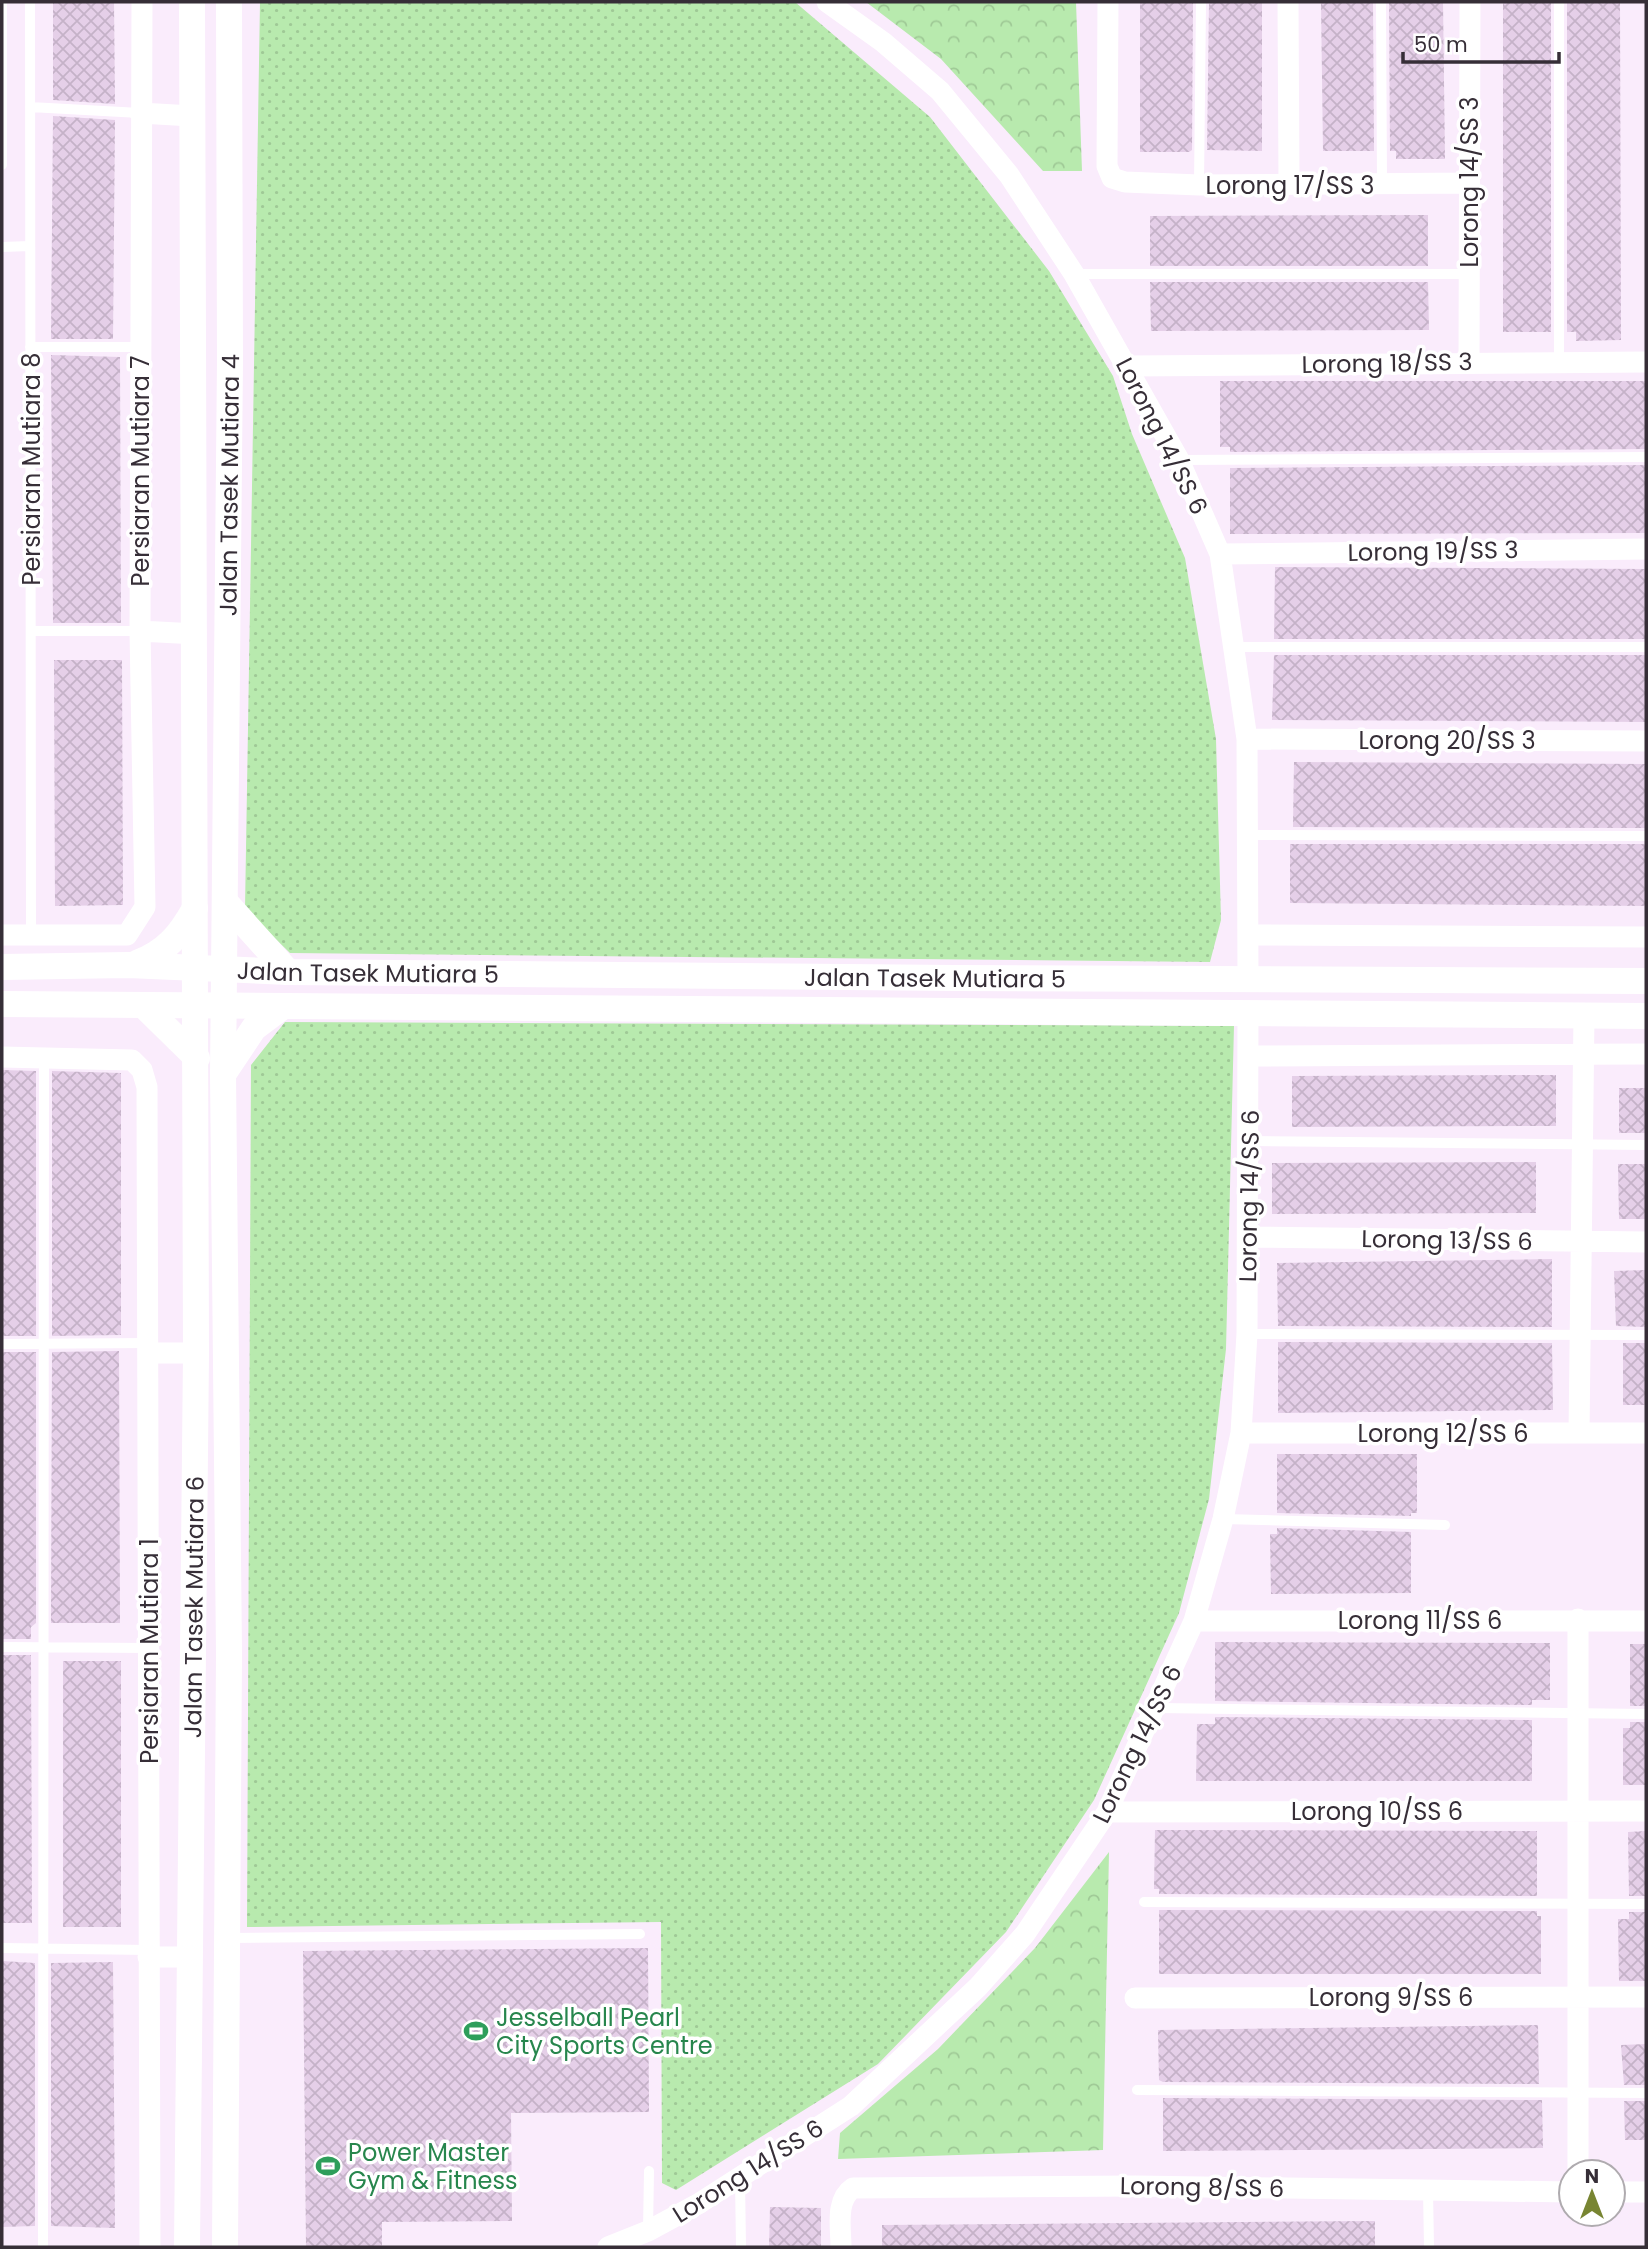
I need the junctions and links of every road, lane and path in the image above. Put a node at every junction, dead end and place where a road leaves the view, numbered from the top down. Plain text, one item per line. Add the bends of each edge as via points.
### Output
1 (2, 2) edge
2 (30, 2) edge
3 (142, 2) edge
4 (192, 2) edge
5 (229, 2) edge
6 (827, 2) edge
7 (1108, 2) edge
8 (1201, 2) edge
9 (1288, 2) edge
10 (1381, 2) edge
11 (1470, 2) edge
12 (1559, 2) edge
13 (30, 107) junction
14 (140, 113) junction
15 (192, 116) junction
16 (2, 166) edge
17 (1289, 183) junction
18 (1469, 183) junction
19 (1381, 184) junction
20 (1199, 186) junction
21 (30, 246) junction
22 (2, 247) edge
23 (1074, 274) junction
24 (1469, 274) junction
25 (30, 347) junction
26 (139, 347) junction
27 (192, 360) junction
28 (230, 361) junction
29 (1469, 362) junction
30 (1559, 362) junction
31 (1646, 362) edge
32 (1129, 366) junction
33 (1646, 457) edge
34 (1179, 460) junction
35 (1646, 549) edge
36 (1220, 554) junction
37 (31, 631) junction
38 (140, 631) junction
39 (196, 634) junction
40 (1234, 647) junction
41 (1646, 647) edge
42 (1247, 739) junction
43 (1646, 741) edge
44 (1249, 835) junction
45 (1646, 836) edge
46 (227, 904) junction
47 (195, 908) junction
48 (2, 935) edge
49 (1248, 935) junction
50 (31, 936) junction
51 (1646, 937) edge
52 (128, 965) junction
53 (2, 967) edge
54 (197, 967) junction
55 (224, 969) junction
56 (288, 972) junction
57 (1248, 977) junction
58 (956, 978) junction
59 (1646, 981) edge
60 (2, 1004) edge
61 (196, 1006) junction
62 (225, 1006) junction
63 (145, 1007) junction
64 (282, 1007) junction
65 (959, 1009) junction
66 (1248, 1014) junction
67 (1646, 1016) edge
68 (1584, 1017) junction
69 (1583, 1048) junction
70 (1646, 1054) edge
71 (2, 1056) edge
72 (1250, 1056) junction
73 (44, 1058) junction
74 (197, 1058) junction
75 (223, 1074) junction
76 (1250, 1141) junction
77 (1582, 1144) junction
78 (1646, 1145) edge
79 (1248, 1237) junction
80 (1581, 1241) junction
81 (1646, 1242) edge
82 (1247, 1334) junction
83 (1580, 1335) junction
84 (1646, 1335) edge
85 (2, 1343) edge
86 (44, 1343) junction
87 (149, 1348) junction
88 (196, 1353) junction
89 (1241, 1433) junction
90 (1579, 1433) junction
91 (1646, 1433) edge
92 (1223, 1519) junction
93 (1446, 1525) dead end
94 (1578, 1619) junction
95 (1194, 1621) junction
96 (1646, 1621) edge
97 (46, 1646) junction
98 (2, 1647) edge
99 (149, 1648) junction
100 (192, 1653) junction
101 (229, 1654) junction
102 (1157, 1709) junction
103 (1578, 1713) junction
104 (1646, 1714) edge
105 (1578, 1811) junction
106 (1646, 1811) edge
107 (1107, 1812) junction
108 (1144, 1902) dead end
109 (1578, 1904) junction
110 (1646, 1904) edge
111 (640, 1934) dead end
112 (229, 1938) junction
113 (2, 1948) edge
114 (45, 1948) junction
115 (148, 1954) junction
116 (190, 1957) junction
117 (1578, 1997) junction
118 (1646, 1997) edge
119 (1135, 1998) dead end
120 (1137, 2090) dead end
121 (1578, 2092) junction
122 (1646, 2093) edge
123 (1578, 2158) edge
124 (649, 2172) dead end
125 (740, 2180) junction
126 (1428, 2190) junction
127 (1557, 2192) edge
128 (1627, 2192) edge
129 (1646, 2192) edge
130 (648, 2239) edge
131 (43, 2247) edge
132 (150, 2247) edge
133 (187, 2247) edge
134 (225, 2247) edge
135 (608, 2247) edge
136 (741, 2247) edge
137 (841, 2247) edge
138 (1429, 2247) edge

1 - 16 lane
2 - 13 lane, Persiaran Mutiara 8
3 - 14 street, Persiaran Mutiara 7
4 - 15 street, Jalan Tasek Mutiara 4
5 - 28 street, Jalan Tasek Mutiara 4
6 - 23 street, Lorong 14/SS 6 via 940,91 1009,176
7 - 20 street, Lorong 17/SS 3 via 1107,166 1112,177 1125,182
8 - 20 lane
9 - 17 street
10 - 19 lane
11 - 18 street, Lorong 14/SS 3
12 - 30 lane
13 - 14 lane
13 - 21 lane, Persiaran Mutiara 8
14 - 15 street
14 - 26 street, Persiaran Mutiara 7
15 - 27 street, Jalan Tasek Mutiara 4
17 - 19 street, Lorong 17/SS 3
17 - 20 street, Lorong 17/SS 3
18 - 19 street, Lorong 17/SS 3
18 - 24 street, Lorong 14/SS 3
21 - 22 lane
21 - 25 lane, Persiaran Mutiara 8
23 - 24 lane
23 - 32 street, Lorong 14/SS 6
24 - 29 street, Lorong 14/SS 3
25 - 26 lane
25 - 37 lane, Persiaran Mutiara 8
26 - 38 street, Persiaran Mutiara 7
27 - 28 street
27 - 39 street, Jalan Tasek Mutiara 4
28 - 46 street, Jalan Tasek Mutiara 4
29 - 30 street, Lorong 18/SS 3
29 - 32 street, Lorong 18/SS 3
30 - 31 street, Lorong 18/SS 3
32 - 34 street, Lorong 14/SS 6
33 - 34 lane
34 - 36 street, Lorong 14/SS 6
35 - 36 street, Lorong 19/SS 3
36 - 40 street, Lorong 14/SS 6
37 - 38 lane
37 - 50 lane, Persiaran Mutiara 8
38 - 39 street
38 - 50 street, Persiaran Mutiara 7 via 145,906 127,935
39 - 47 street, Jalan Tasek Mutiara 4
40 - 41 lane
40 - 42 street, Lorong 14/SS 6
42 - 43 street, Lorong 20/SS 3
42 - 44 street, Lorong 14/SS 6
44 - 45 lane
44 - 49 street, Lorong 14/SS 6
46 - 55 street, Jalan Tasek Mutiara 4
46 - 56 street
47 - 52 street via 172,944 156,956
47 - 54 street, Jalan Tasek Mutiara 4
48 - 50 street
49 - 51 street
49 - 57 street, Lorong 14/SS 6
52 - 53 street, Jalan Tasek Mutiara 5
52 - 54 street, Jalan Tasek Mutiara 5
54 - 55 street, Jalan Tasek Mutiara 5
54 - 61 street, Jalan Tasek Mutiara 6
55 - 56 street, Jalan Tasek Mutiara 5
55 - 62 street, Jalan Tasek Mutiara 6
56 - 58 street, Jalan Tasek Mutiara 5
57 - 58 street, Jalan Tasek Mutiara 5
57 - 59 street, Jalan Tasek Mutiara 5
58 - 65 street
60 - 63 street, Jalan Tasek Mutiara 5
61 - 62 street, Jalan Tasek Mutiara 5
61 - 63 street, Jalan Tasek Mutiara 5
61 - 74 street, Jalan Tasek Mutiara 6
62 - 64 street, Jalan Tasek Mutiara 5
62 - 75 street, Jalan Tasek Mutiara 6
63 - 74 street
64 - 65 street, Jalan Tasek Mutiara 5
64 - 75 street via 254,1028
65 - 66 street, Jalan Tasek Mutiara 5
66 - 68 street, Jalan Tasek Mutiara 5
66 - 72 street, Lorong 14/SS 6
67 - 68 street, Jalan Tasek Mutiara 5
68 - 69 street
69 - 70 street
69 - 72 street
69 - 77 street
71 - 73 street
72 - 76 street, Lorong 14/SS 6
73 - 86 lane
73 - 87 street, Persiaran Mutiara 1 via 132,1060 142,1070 148,1087
74 - 88 street, Jalan Tasek Mutiara 6
75 - 101 street, Jalan Tasek Mutiara 6
76 - 77 lane
76 - 79 street, Lorong 14/SS 6
77 - 78 lane
77 - 80 street
79 - 80 street, Lorong 13/SS 6
79 - 82 street, Lorong 14/SS 6
80 - 81 street, Lorong 13/SS 6
80 - 83 street
82 - 83 lane
82 - 89 street, Lorong 14/SS 6
83 - 84 lane
83 - 90 street
85 - 86 lane
86 - 87 lane
86 - 97 lane
87 - 88 street
87 - 99 street, Persiaran Mutiara 1
88 - 100 street, Jalan Tasek Mutiara 6
89 - 90 street, Lorong 12/SS 6
89 - 92 street, Lorong 14/SS 6
90 - 91 street, Lorong 12/SS 6
92 - 93 lane
92 - 95 street, Lorong 14/SS 6
94 - 95 street, Lorong 11/SS 6
94 - 96 street, Lorong 11/SS 6
94 - 103 street
95 - 102 street, Lorong 14/SS 6
97 - 98 lane
97 - 99 lane
97 - 114 lane
99 - 115 street, Persiaran Mutiara 1
100 - 101 street
100 - 116 street, Jalan Tasek Mutiara 6
101 - 112 street, Jalan Tasek Mutiara 6
102 - 103 lane
102 - 107 street, Lorong 14/SS 6
103 - 104 lane
103 - 105 street
105 - 106 street, Lorong 10/SS 6
105 - 107 street, Lorong 10/SS 6
105 - 109 street
107 - 125 street, Lorong 14/SS 6 via 1025,1934 978,1987 851,2106
108 - 109 lane
109 - 110 lane
109 - 117 street
111 - 112 lane
112 - 134 street, Jalan Tasek Mutiara 6
113 - 114 lane
114 - 115 lane
114 - 131 lane
115 - 116 street
115 - 132 street, Persiaran Mutiara 1
116 - 133 street, Jalan Tasek Mutiara 6
117 - 118 street, Lorong 9/SS 6
117 - 119 street, Lorong 9/SS 6
117 - 121 street
120 - 121 lane
121 - 122 lane
121 - 123 street
124 - 130 lane
125 - 130 street, Lorong 14/SS 6
125 - 136 lane
126 - 127 street, Lorong 8/SS 6
126 - 137 street, Lorong 8/SS 6 via 853,2188 841,2204
126 - 138 lane
128 - 129 street
130 - 135 street, Lorong 14/SS 6

